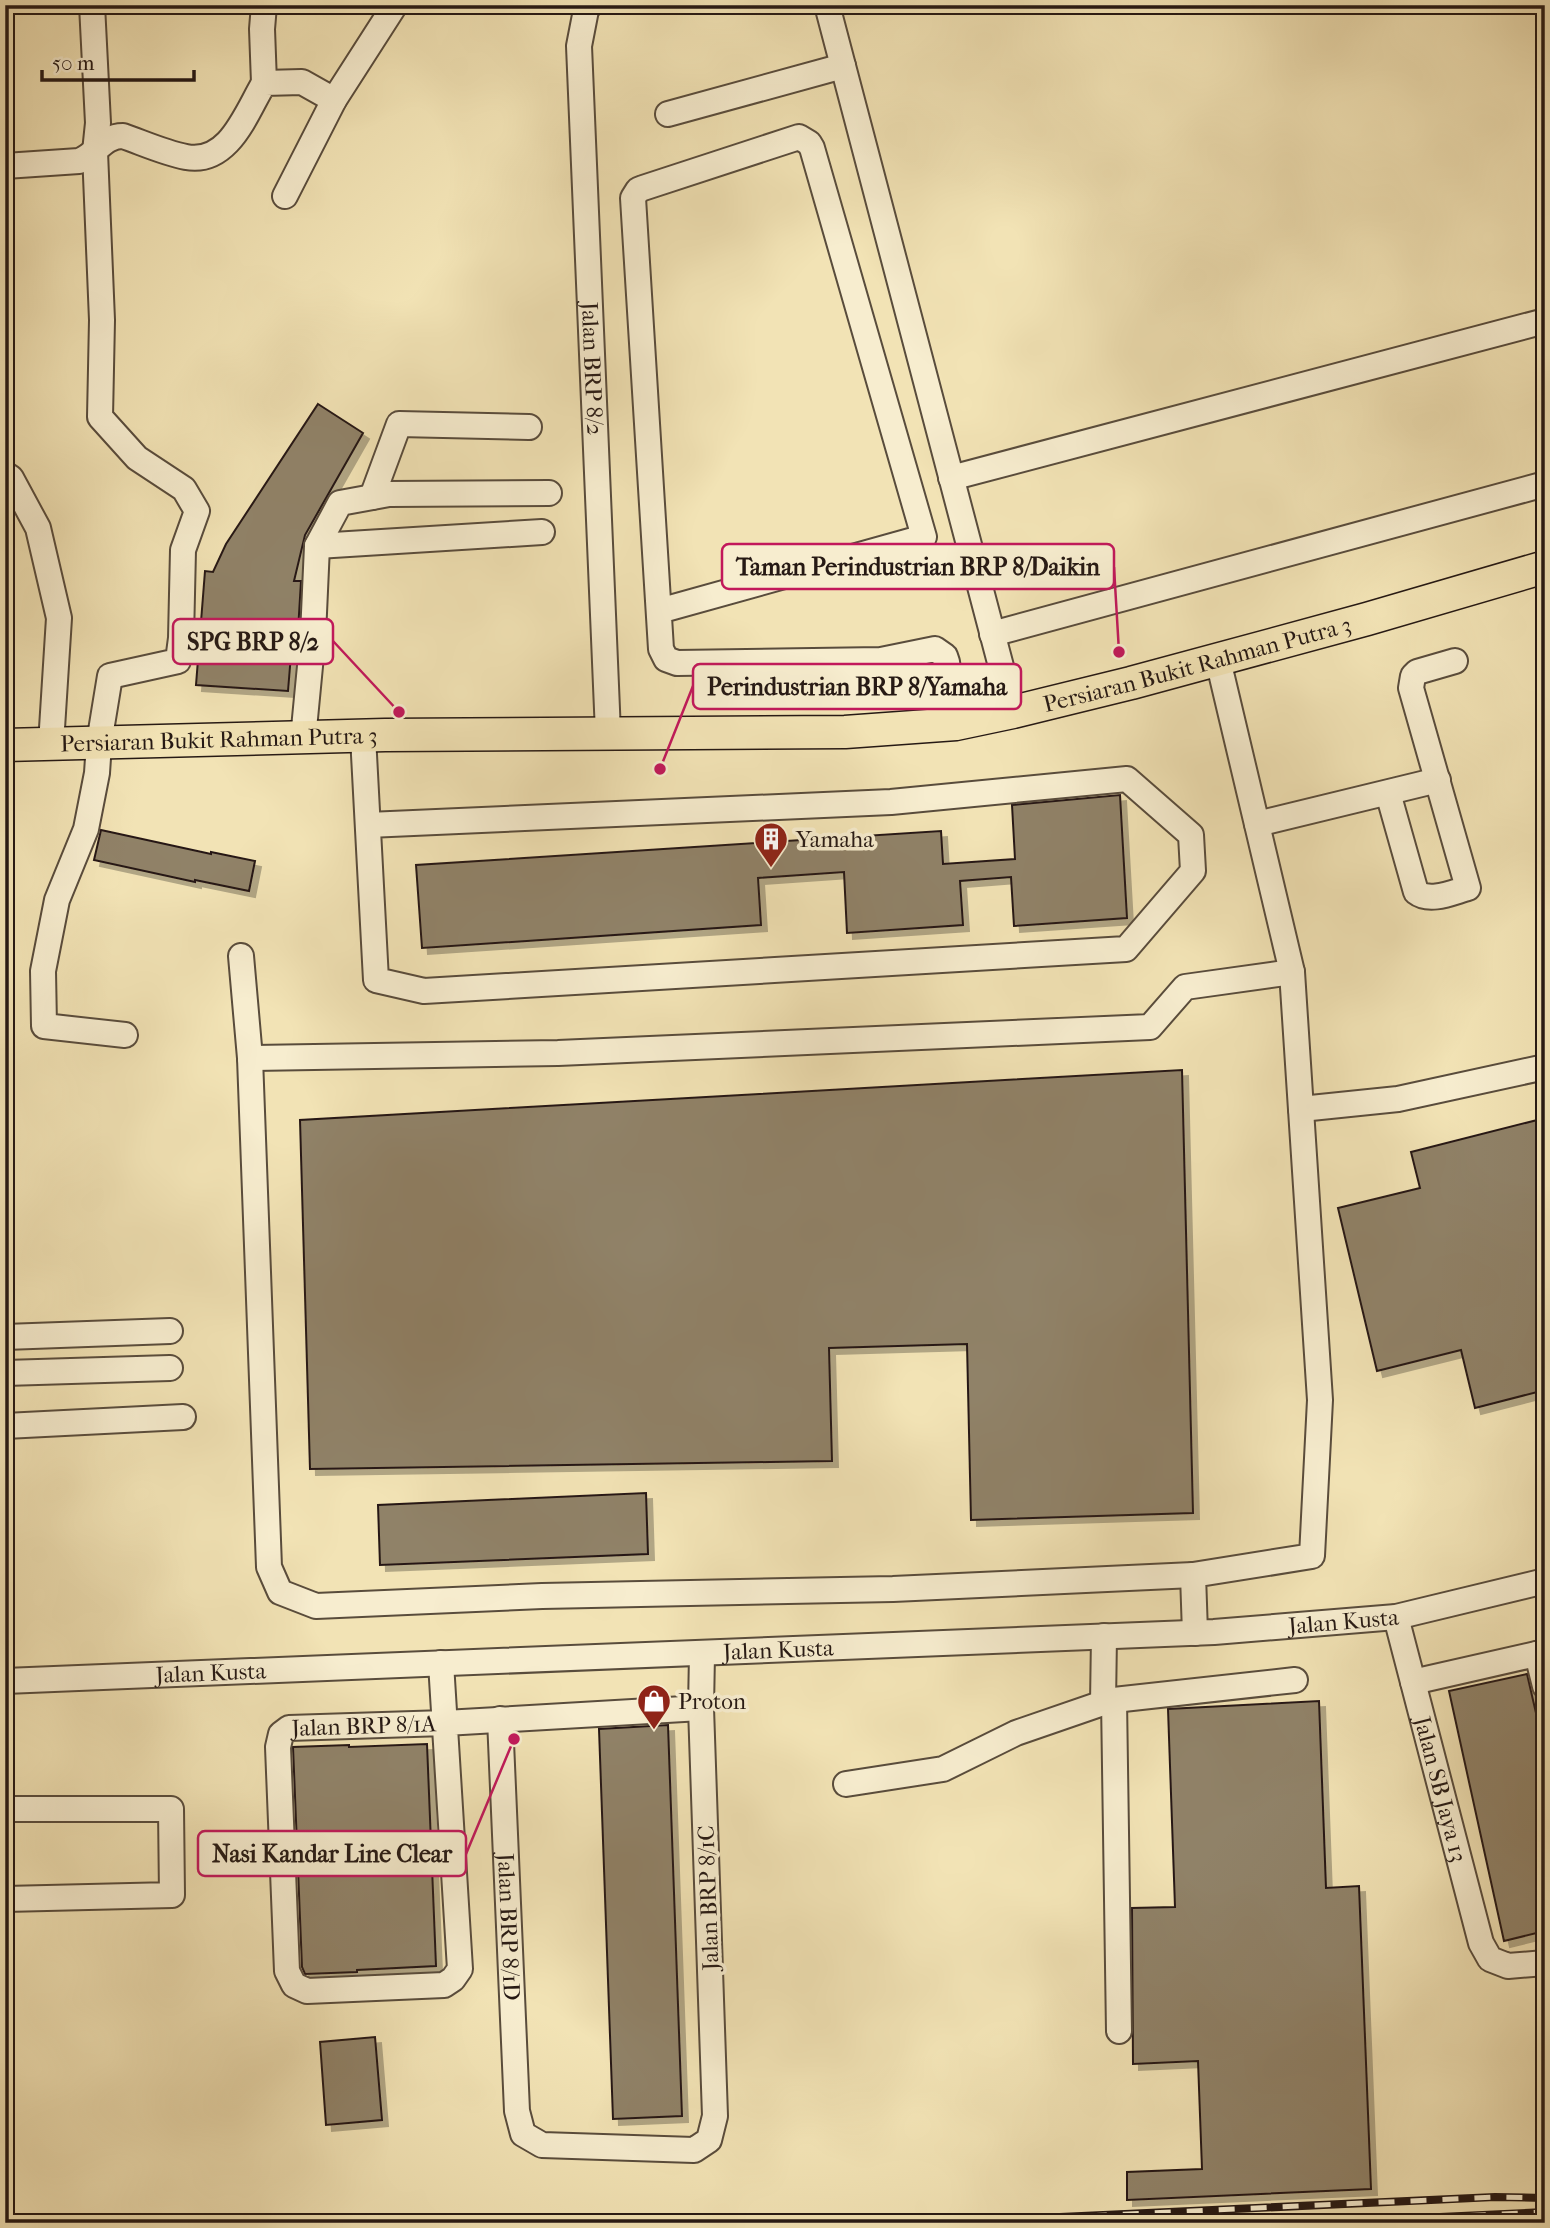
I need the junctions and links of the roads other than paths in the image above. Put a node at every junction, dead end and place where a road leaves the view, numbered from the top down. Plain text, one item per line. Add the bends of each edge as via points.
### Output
1 (92, 5) edge
2 (264, 5) edge
3 (395, 5) edge
4 (590, 5) edge
5 (827, 5) edge
6 (842, 66) junction
7 (264, 83) junction
8 (334, 100) junction
9 (668, 114) dead end
10 (94, 152) junction
11 (5, 166) edge
12 (285, 195) dead end
13 (1545, 321) edge
14 (529, 427) dead end
15 (5, 474) edge
16 (951, 478) junction
17 (1545, 484) edge
18 (549, 493) dead end
19 (372, 497) junction
20 (542, 532) dead end
21 (317, 546) junction
22 (1545, 567) edge
23 (659, 611) junction
24 (992, 634) junction
25 (1218, 660) junction
26 (1455, 662) dead end
27 (1013, 712) junction
28 (956, 724) junction
29 (608, 733) junction
30 (363, 736) junction
31 (303, 739) junction
32 (99, 743) junction
33 (51, 744) junction
34 (10, 747) edge
35 (1438, 780) junction
36 (1388, 793) junction
37 (1257, 824) junction
38 (369, 825) junction
39 (241, 956) dead end
40 (1292, 972) junction
41 (125, 1035) dead end
42 (250, 1058) junction
43 (1545, 1067) edge
44 (1301, 1109) junction
45 (170, 1331) dead end
46 (5, 1337) edge
47 (170, 1368) dead end
48 (5, 1373) edge
49 (183, 1418) dead end
50 (5, 1426) edge
51 (1194, 1575) junction
52 (1545, 1581) edge
53 (1396, 1617) junction
54 (1195, 1633) junction
55 (1104, 1636) junction
56 (1541, 1653) edge
57 (702, 1654) junction
58 (441, 1663) junction
59 (1295, 1680) dead end
60 (5, 1681) edge
61 (1413, 1682) junction
62 (1545, 1686) edge
63 (1109, 1702) junction
64 (701, 1708) junction
65 (500, 1719) junction
66 (445, 1723) junction
67 (846, 1784) dead end
68 (5, 1809) edge
69 (5, 1899) edge
70 (1545, 1963) edge
71 (1119, 2031) dead end
72 (523, 2134) joint

1 - 10 street via 98,123
2 - 7 street
3 - 8 street
4 - 29 street, Jalan BRP 8/2 via 579,46
5 - 6 street
6 - 9 street
6 - 16 street
7 - 8 street via 302,82
7 - 10 street via 232,137 216,152 184,157 114,136
8 - 12 street
10 - 11 street via 79,161
10 - 32 street via 102,320 100,417 137,458 184,489 197,511 183,550 178,661 110,676
13 - 16 street
14 - 19 street via 399,424
15 - 33 street via 38,528 59,618
16 - 24 street
17 - 24 street
18 - 19 street
19 - 21 street via 340,503
20 - 21 street
21 - 31 street
22 - 25 main road, Persiaran Bukit Rahman Putra 3
23 - 23 street via 924,537 812,148 799,137 643,188 633,198
23 - 28 street via 663,654 677,663 881,660 935,649 947,662
24 - 27 street
25 - 27 main road, Persiaran Bukit Rahman Putra 3
25 - 37 street
26 - 35 street via 1423,669 1411,682
27 - 28 main road, Persiaran Bukit Rahman Putra 3
28 - 29 main road, Persiaran Bukit Rahman Putra 3 via 845,732
29 - 30 main road, Persiaran Bukit Rahman Putra 3
30 - 31 main road, Persiaran Bukit Rahman Putra 3
30 - 38 street
31 - 32 main road, Persiaran Bukit Rahman Putra 3
32 - 33 main road, Persiaran Bukit Rahman Putra 3
32 - 41 street via 86,829 57,900 45,959 44,1026
33 - 34 main road, Persiaran Bukit Rahman Putra 3
35 - 36 street
35 - 36 street via 1468,888 1432,897 1416,891
36 - 37 street
37 - 40 street
38 - 38 street via 891,802 1127,779 1191,835 1193,871 1126,949 424,991 376,980
39 - 42 street
40 - 42 street via 1185,987 1150,1027 558,1053
40 - 44 street
42 - 51 street via 269,1567 280,1592 316,1606
43 - 44 street via 1398,1099
44 - 51 street via 1320,1400 1312,1556
45 - 46 street
47 - 48 street
49 - 50 street
51 - 54 street
52 - 53 street, Jalan Kusta
53 - 54 street, Jalan Kusta
53 - 61 street, Jalan SB Jaya 13
54 - 55 street, Jalan Kusta
55 - 57 street, Jalan Kusta
55 - 63 street
56 - 61 street
56 - 62 street
57 - 58 street, Jalan Kusta
57 - 64 street, Jalan BRP 8/1C
58 - 60 street, Jalan Kusta
58 - 66 street
59 - 63 street
61 - 70 street, Jalan SB Jaya 13 via 1481,1943 1490,1959 1508,1966
63 - 67 street via 1016,1733 943,1769
63 - 71 street
64 - 65 street, Jalan BRP 8/1A
64 - 72 street, Jalan BRP 8/1C via 715,2116 709,2140 694,2150 542,2144
65 - 66 street, Jalan BRP 8/1A
65 - 72 street, Jalan BRP 8/1D via 517,2111
66 - 66 street, Jalan BRP 8/1A via 460,1969 444,1985 307,1991 294,1985 287,1971 281,1734 289,1728
68 - 69 street via 171,1809 172,1895

